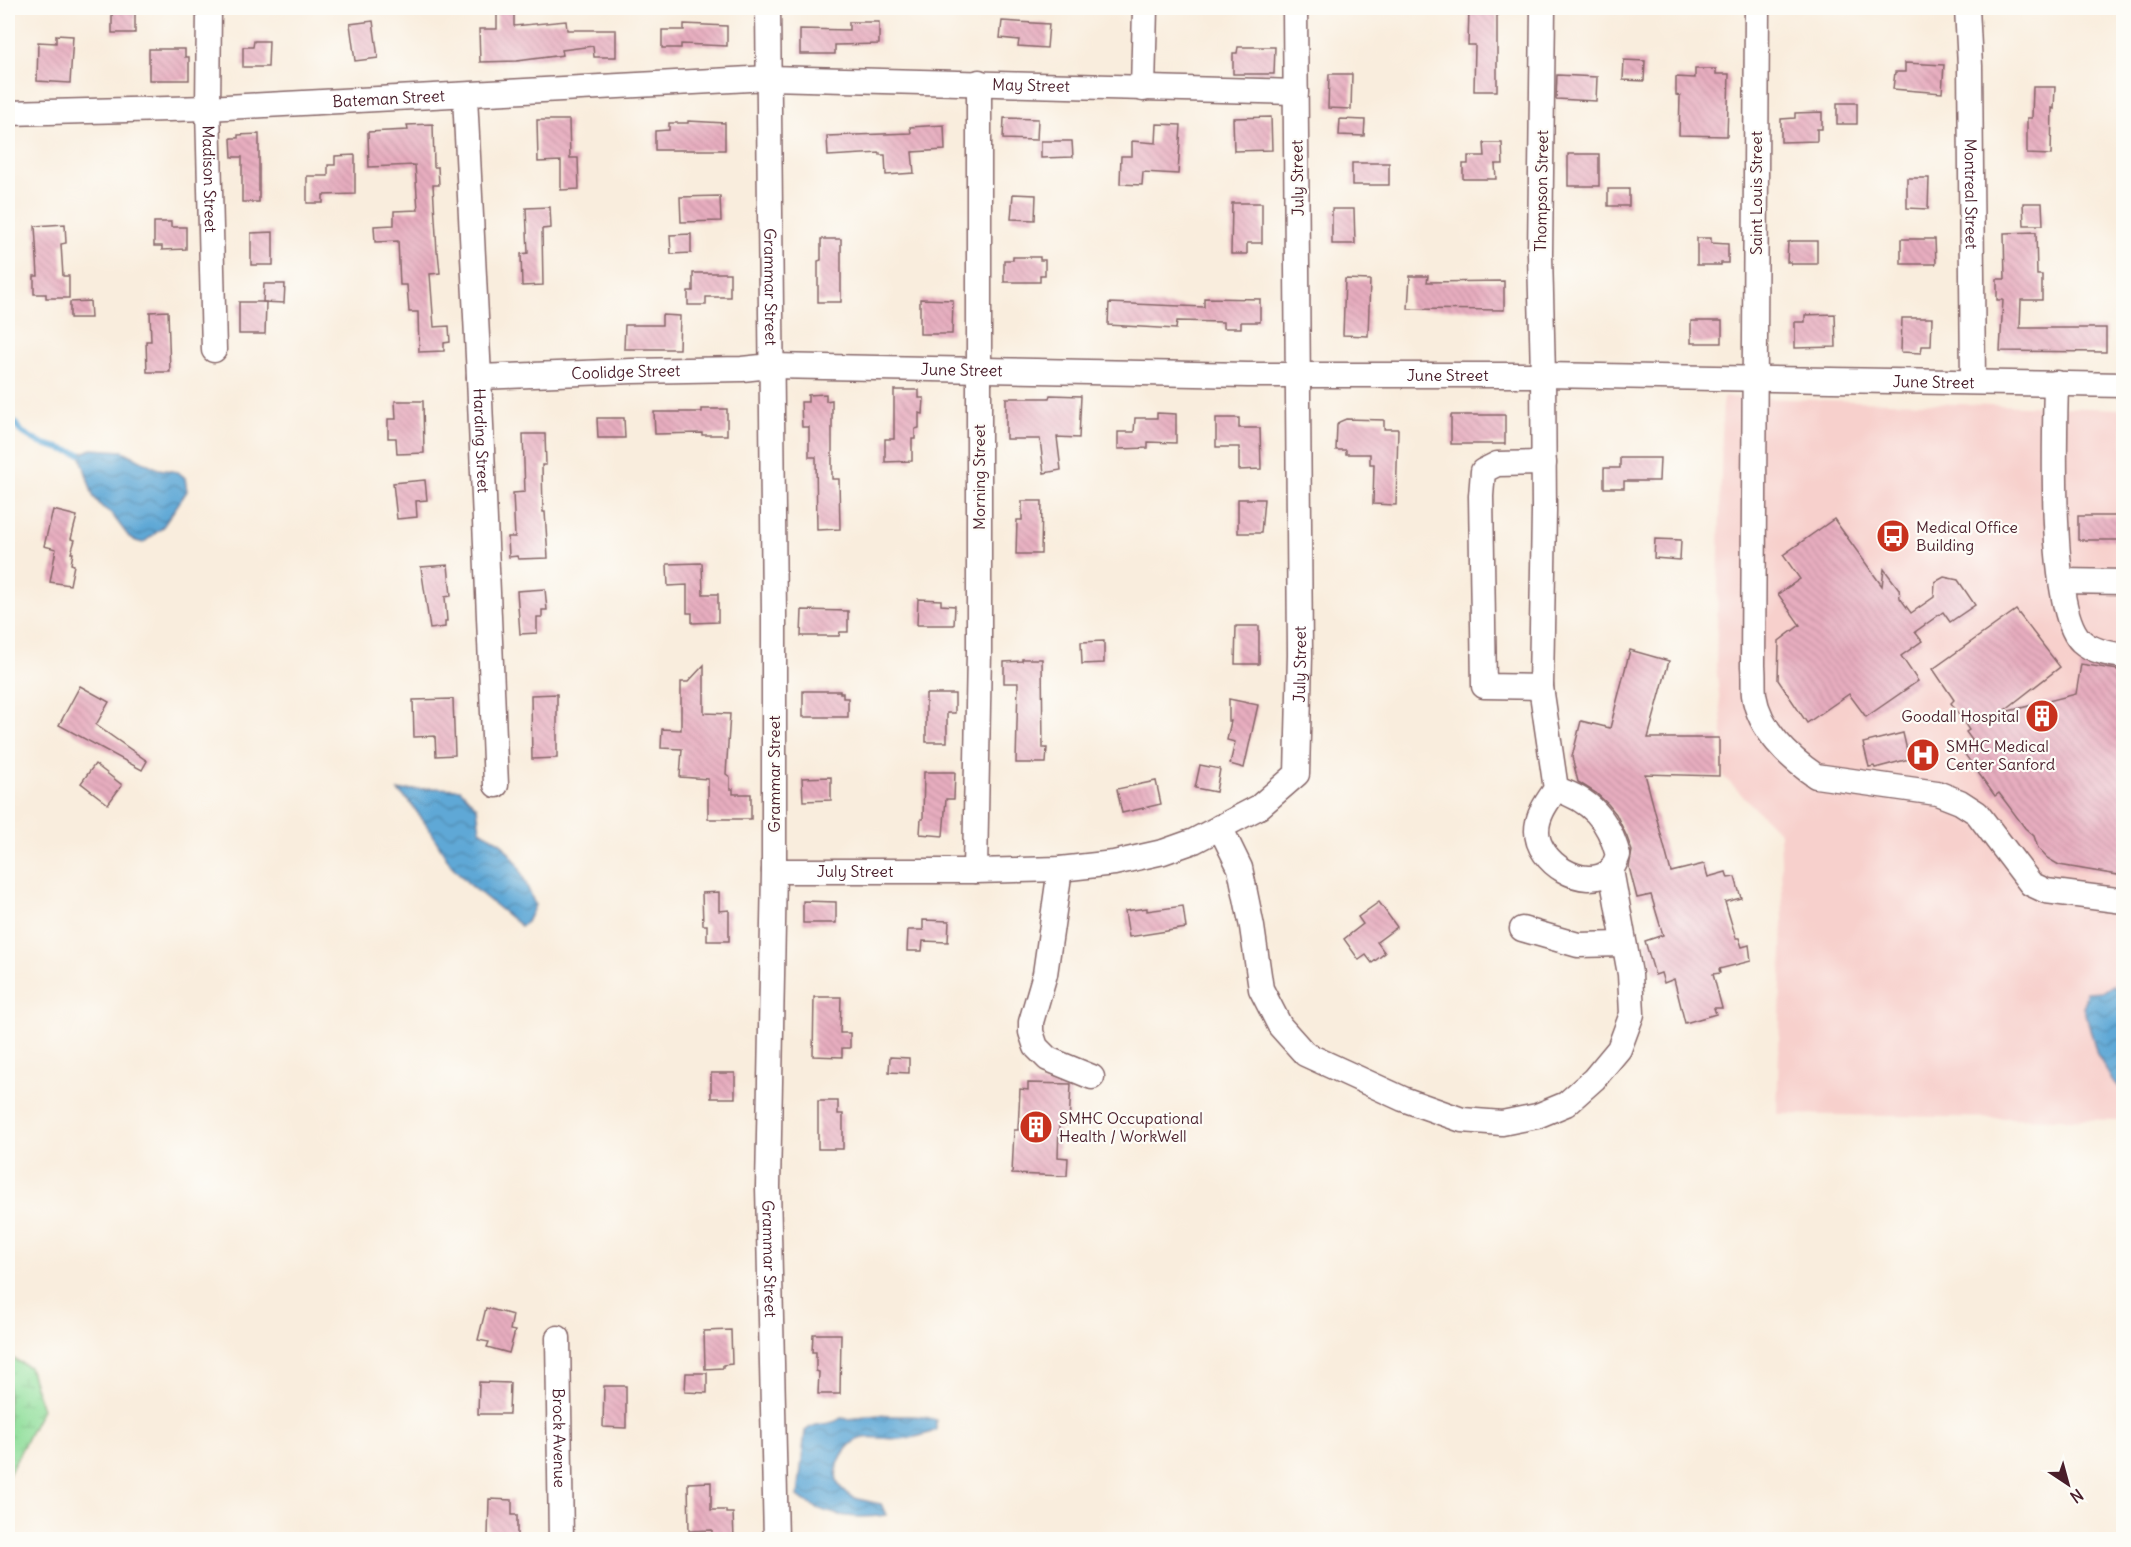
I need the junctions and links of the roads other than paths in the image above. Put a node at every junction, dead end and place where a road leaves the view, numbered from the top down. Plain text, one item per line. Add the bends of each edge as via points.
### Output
1 (209, 8) edge
2 (768, 8) edge
3 (1145, 8) edge
4 (1295, 8) edge
5 (1543, 8) edge
6 (1757, 8) edge
7 (1967, 8) edge
8 (769, 78) junction
9 (979, 82) junction
10 (1143, 89) junction
11 (1296, 92) junction
12 (465, 96) junction
13 (208, 108) junction
14 (8, 113) edge
15 (214, 350) dead end
16 (771, 366) junction
17 (980, 370) junction
18 (1299, 375) junction
19 (1544, 375) junction
20 (479, 377) junction
21 (1755, 378) junction
22 (1973, 381) junction
23 (2056, 383) junction
24 (2124, 385) edge
25 (1544, 463) junction
26 (2061, 581) junction
27 (2124, 582) edge
28 (2124, 656) edge
29 (1541, 687) junction
30 (496, 785) dead end
31 (1556, 789) junction
32 (1221, 827) junction
33 (1060, 869) junction
34 (1611, 870) junction
35 (774, 871) junction
36 (975, 871) junction
37 (2116, 901) edge
38 (1522, 929) dead end
39 (1624, 944) junction
40 (1092, 1077) dead end
41 (558, 1338) dead end
42 (561, 1539) edge
43 (776, 1539) edge

1 - 13 street, Madison Street
2 - 8 street, Grammar Street
3 - 10 street
4 - 11 street, July Street
5 - 19 street, Thompson Street via 1540,254
6 - 21 street, Saint Louis Street
7 - 22 street, Montreal Street
8 - 9 street, May Street
8 - 12 street, Bateman Street
8 - 16 street, Grammar Street
9 - 10 street, May Street
9 - 17 street, Morning Street
10 - 11 street, May Street
11 - 18 street, July Street
12 - 13 street, Bateman Street
12 - 20 street, Harding Street
13 - 14 street, Bateman Street
13 - 15 street, Madison Street
16 - 17 street, June Street
16 - 20 street, Coolidge Street
16 - 35 street, Grammar Street
17 - 18 street, June Street
17 - 36 street, Morning Street
18 - 19 street, June Street
18 - 32 street, July Street via 1297,774 1259,807
19 - 21 street, June Street
19 - 25 street, Thompson Street
20 - 30 street, Harding Street
21 - 22 street, June Street
21 - 37 street, Saint Louis Street via 1753,666 1754,696 1766,727 1801,766 1816,776 1937,794 1960,802 1977,813 2031,884 2046,891
22 - 23 street, June Street
23 - 24 street, June Street
23 - 26 street via 2055,482
25 - 29 street, Thompson Street
25 - 29 street via 1497,464 1483,471 1481,496 1484,686
26 - 27 street
26 - 28 street via 2069,621 2080,640 2092,648
29 - 31 street, Thompson Street
31 - 34 street via 1574,795 1608,826 1618,855
31 - 34 street via 1539,817 1538,843 1565,872 1597,878
32 - 33 street, July Street via 1163,852
32 - 39 street via 1240,868 1261,989 1280,1026 1305,1054 1403,1099 1462,1120 1502,1124 1537,1116 1566,1104 1594,1078 1619,1049 1632,1014
33 - 36 street, July Street
33 - 40 street via 1045,974 1031,1032 1036,1047 1048,1059
34 - 39 street
35 - 36 street, July Street
35 - 43 street, Grammar Street via 768,1187
38 - 39 street via 1578,945
41 - 42 street, Brock Avenue

